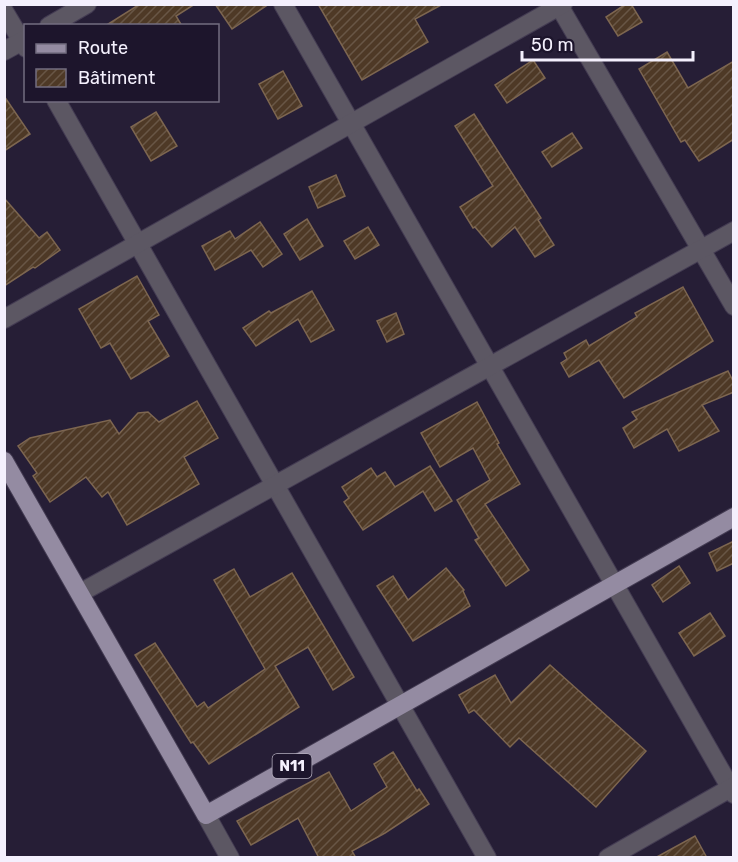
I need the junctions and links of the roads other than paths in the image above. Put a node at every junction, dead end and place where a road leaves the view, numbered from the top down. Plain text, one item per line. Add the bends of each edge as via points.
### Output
1 (87, 4) edge
2 (283, 4) edge
3 (560, 5) edge
4 (4, 11) edge
5 (52, 24) edge
6 (24, 43) edge
7 (4, 51) edge
8 (57, 102) edge
9 (351, 124) junction
10 (734, 231) edge
11 (138, 244) junction
12 (701, 249) junction
13 (734, 306) edge
14 (4, 319) edge
15 (489, 366) junction
16 (4, 460) edge
17 (275, 485) junction
18 (734, 517) edge
19 (614, 584) junction
20 (80, 593) junction
21 (400, 705) junction
22 (732, 790) edge
23 (206, 815) junction
24 (230, 858) edge
25 (487, 858) edge
26 (608, 858) edge

1 - 5 street
2 - 9 street
3 - 9 street
3 - 12 street
4 - 6 street
6 - 7 street
8 - 11 street
9 - 11 street
9 - 15 street
10 - 12 street
11 - 14 street
11 - 17 street
12 - 13 street
12 - 15 street
15 - 17 street
15 - 19 street
16 - 20 main road
17 - 20 street
17 - 21 street
18 - 19 main road, N11
19 - 21 main road, N11
19 - 22 street
20 - 23 main road
21 - 23 main road, N11
21 - 25 street
22 - 26 street
23 - 24 street

